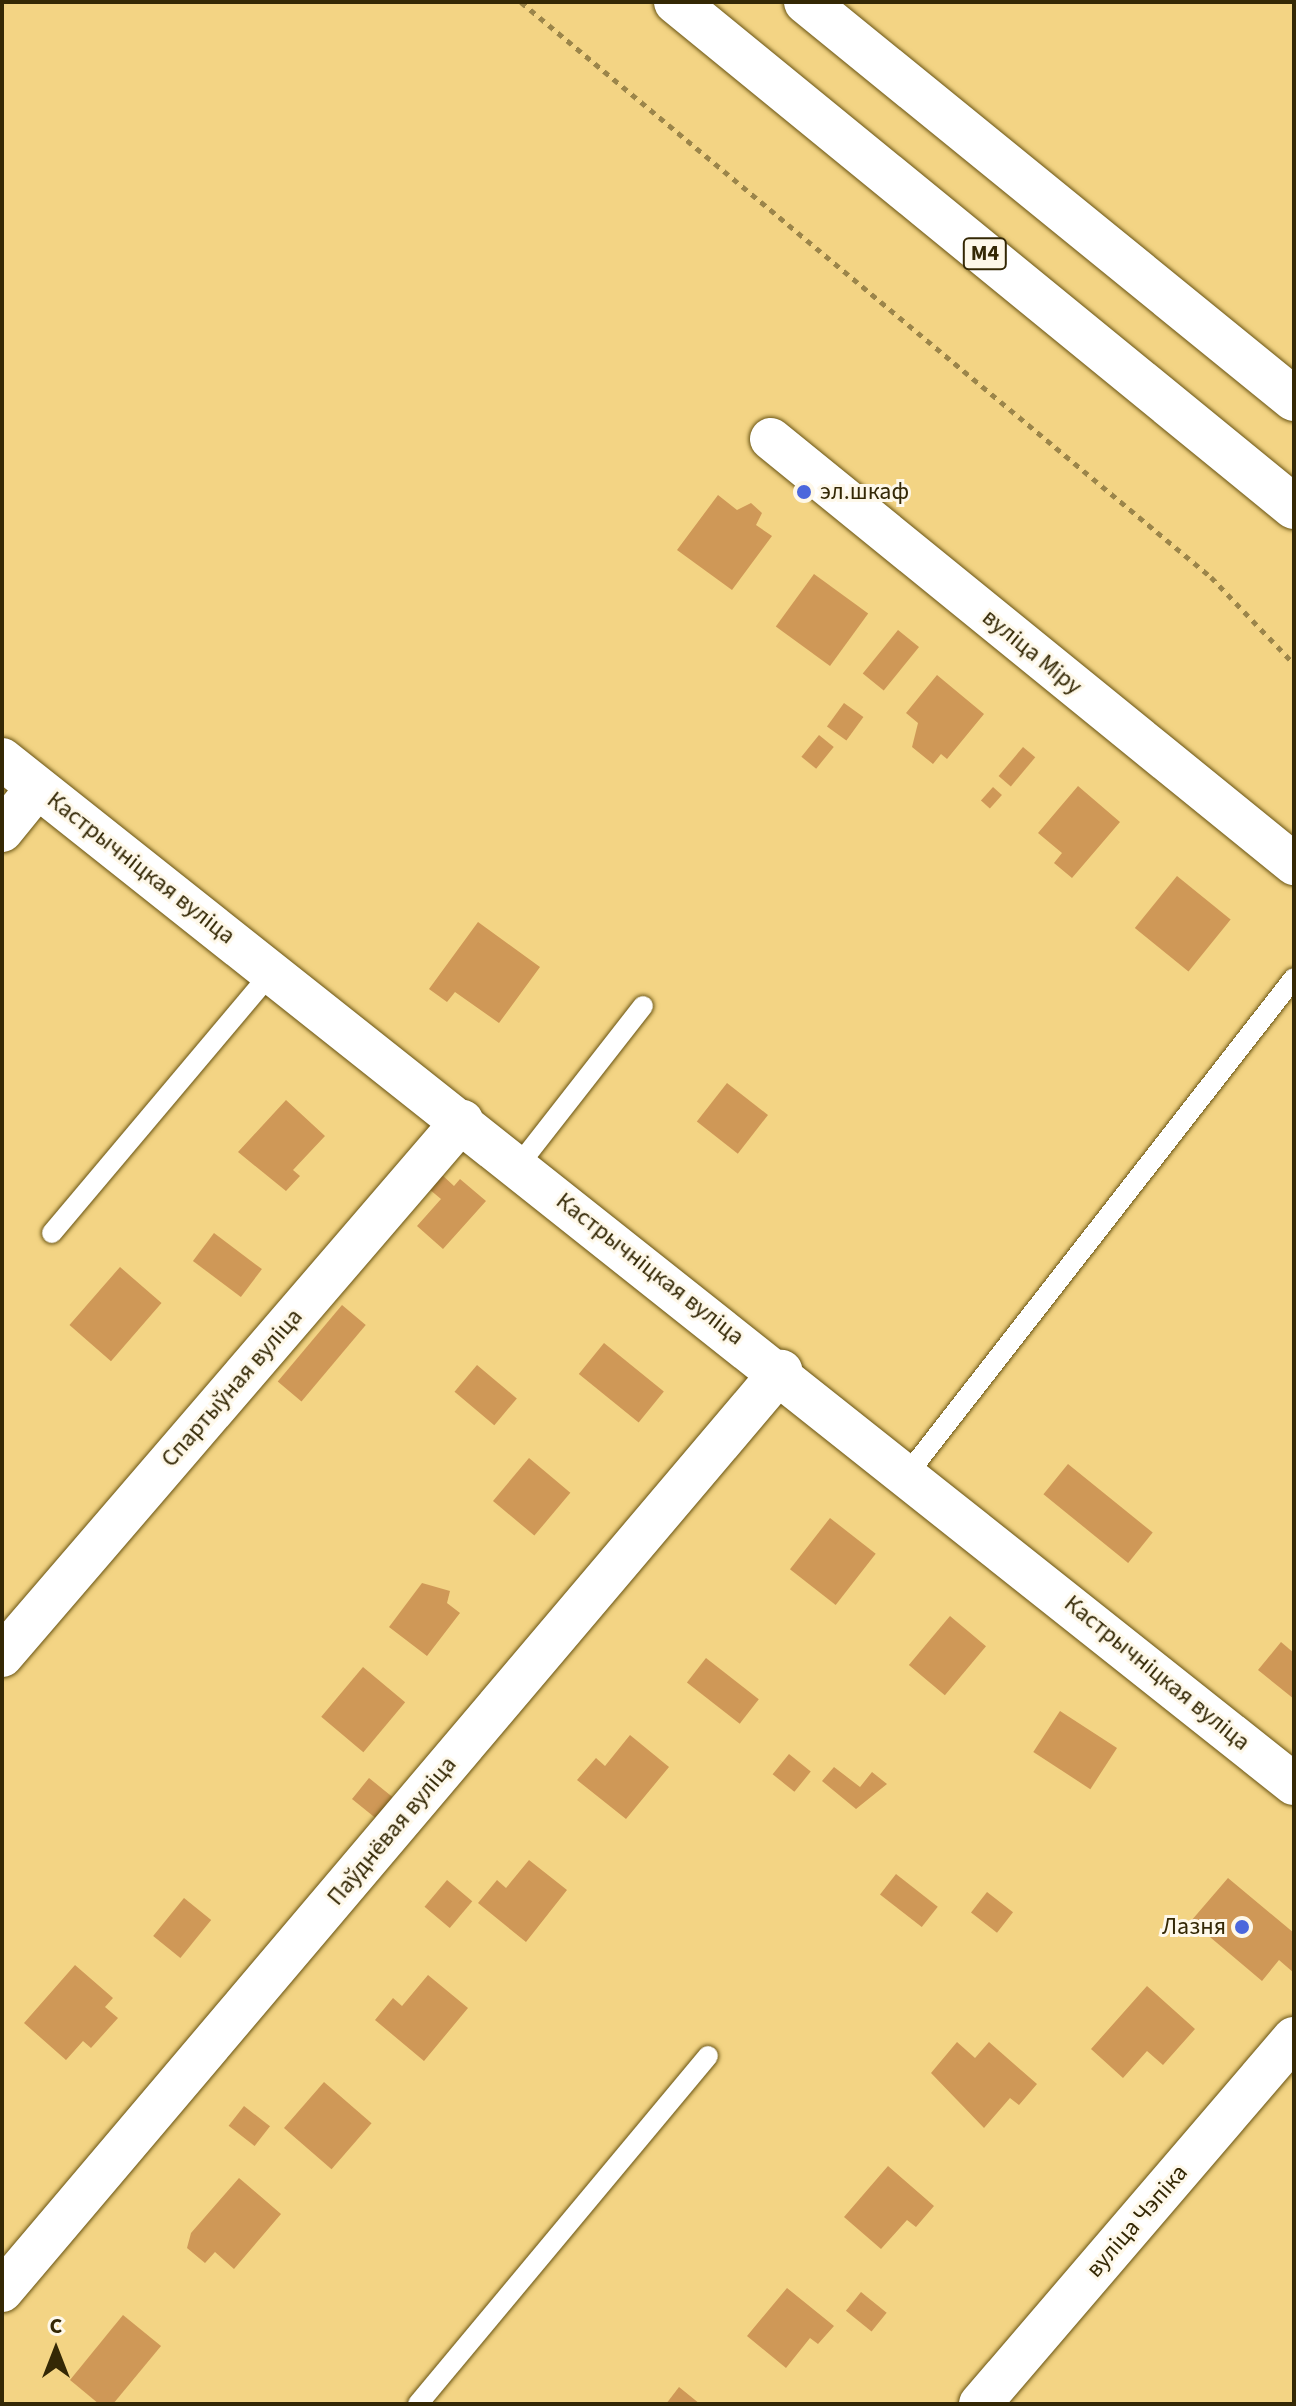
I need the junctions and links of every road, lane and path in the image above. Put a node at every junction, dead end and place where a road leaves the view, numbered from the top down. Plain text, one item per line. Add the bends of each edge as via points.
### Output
1 (521, 2) edge
2 (676, 2) edge
3 (806, 2) edge
4 (1294, 399) edge
5 (771, 439) dead end
6 (1294, 507) edge
7 (1294, 664) edge
8 (2, 759) edge
9 (37, 788) junction
10 (2, 831) edge
11 (1294, 864) edge
12 (273, 971) junction
13 (1294, 978) edge
14 (643, 1006) dead end
15 (462, 1121) junction
16 (518, 1166) junction
17 (52, 1233) dead end
18 (781, 1371) junction
19 (909, 1472) junction
20 (2, 1656) edge
21 (1294, 1784) edge
22 (1294, 2038) edge
23 (708, 2056) dead end
24 (2, 2291) edge
25 (418, 2404) edge
26 (980, 2404) edge

1 - 7 path via 1211,577
2 - 6 highway, М4
3 - 4 highway
5 - 11 street, вуліца Міру
8 - 9 street, Кастрычніцкая вуліца
9 - 10 street
9 - 12 street, Кастрычніцкая вуліца
12 - 15 street, Кастрычніцкая вуліца
12 - 17 lane
13 - 19 lane
14 - 16 lane
15 - 16 street, Кастрычніцкая вуліца
15 - 20 street, Спартыўная вуліца
16 - 18 street, Кастрычніцкая вуліца
18 - 19 street, Кастрычніцкая вуліца
18 - 24 street, Паўднёвая вуліца
19 - 21 street, Кастрычніцкая вуліца
22 - 26 street, вуліца Чэпіка
23 - 25 lane

